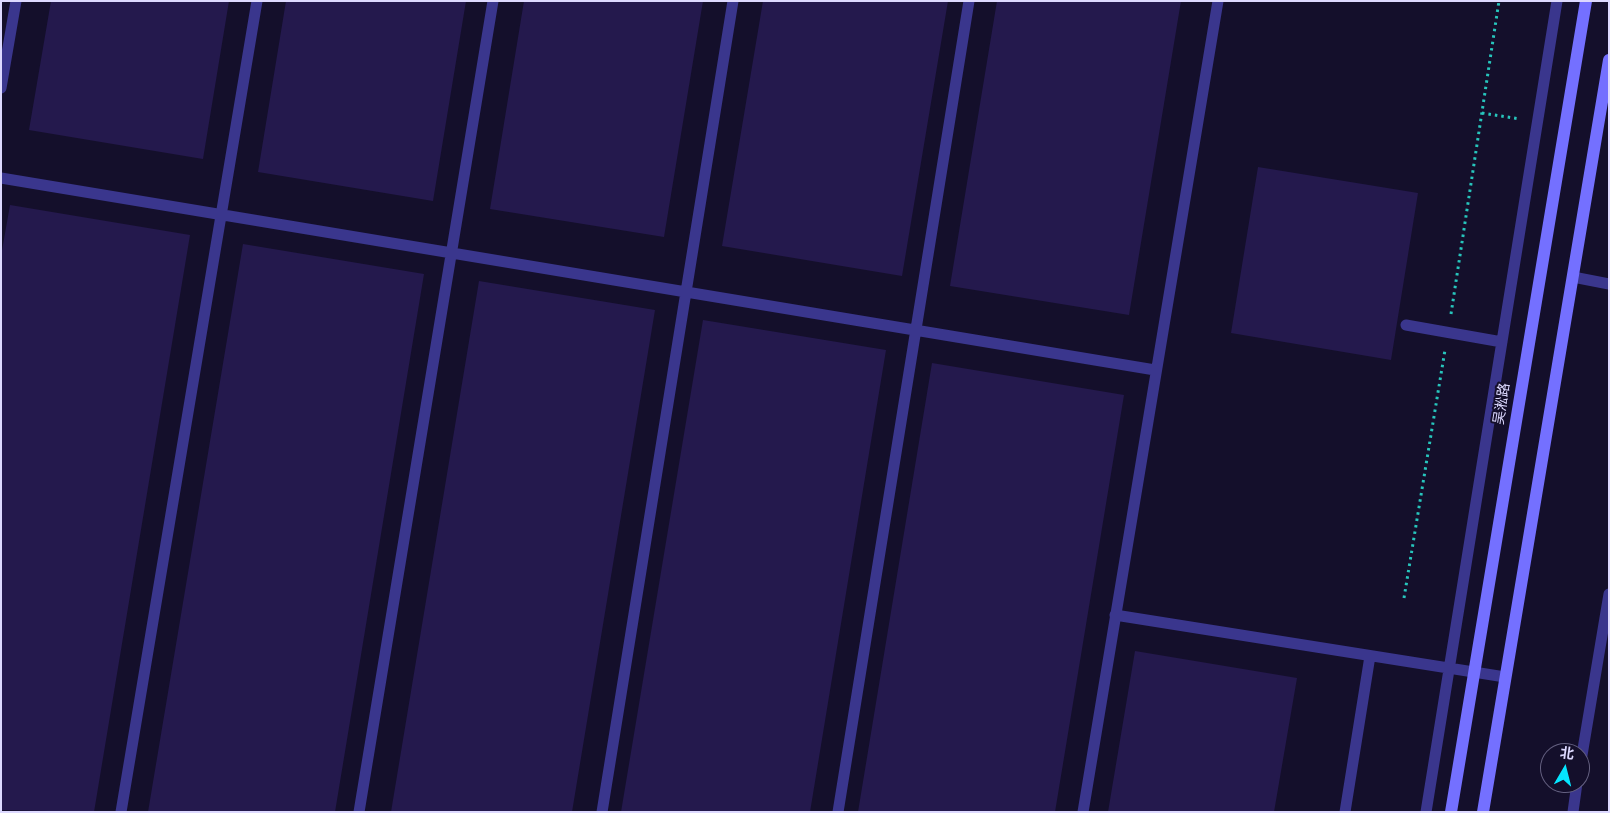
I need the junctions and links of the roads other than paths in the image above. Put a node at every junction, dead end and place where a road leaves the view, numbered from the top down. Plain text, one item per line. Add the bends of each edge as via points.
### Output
1 (16, 1) edge
2 (257, 1) edge
3 (494, 1) edge
4 (733, 1) edge
5 (969, 1) edge
6 (1218, 1) edge
7 (1557, 1) edge
8 (1586, 1) edge
9 (1609, 60) edge
10 (1, 88) edge
11 (1, 178) edge
12 (221, 215) junction
13 (452, 253) junction
14 (1573, 277) junction
15 (1609, 284) edge
16 (686, 292) junction
17 (1406, 325) dead end
18 (916, 330) junction
19 (1502, 342) junction
20 (1155, 370) junction
21 (1609, 594) edge
22 (1115, 615) junction
23 (1370, 656) junction
24 (1449, 668) junction
25 (1474, 672) junction
26 (1505, 677) junction
27 (1584, 743) edge
28 (1576, 793) edge
29 (122, 812) edge
30 (359, 812) edge
31 (602, 812) edge
32 (838, 812) edge
33 (1083, 812) edge
34 (1345, 812) edge
35 (1426, 812) edge
36 (1451, 812) edge
37 (1483, 812) edge
38 (1573, 812) edge

1 - 10 lane
2 - 12 lane
3 - 13 lane
4 - 16 lane
5 - 18 lane
6 - 20 lane
7 - 19 lane
8 - 25 main road, 吴淞路
9 - 14 main road
11 - 12 lane
12 - 13 lane
12 - 29 lane
13 - 16 lane
13 - 30 lane
14 - 15 lane
14 - 26 main road
16 - 18 lane
16 - 31 lane
17 - 19 lane
18 - 20 lane
18 - 32 lane
19 - 24 lane
20 - 22 lane
21 - 27 lane
22 - 23 lane
22 - 33 lane
23 - 24 lane
23 - 34 lane
24 - 25 lane
24 - 35 lane
25 - 26 lane
25 - 36 main road, 吴淞路
26 - 37 main road
28 - 38 lane

